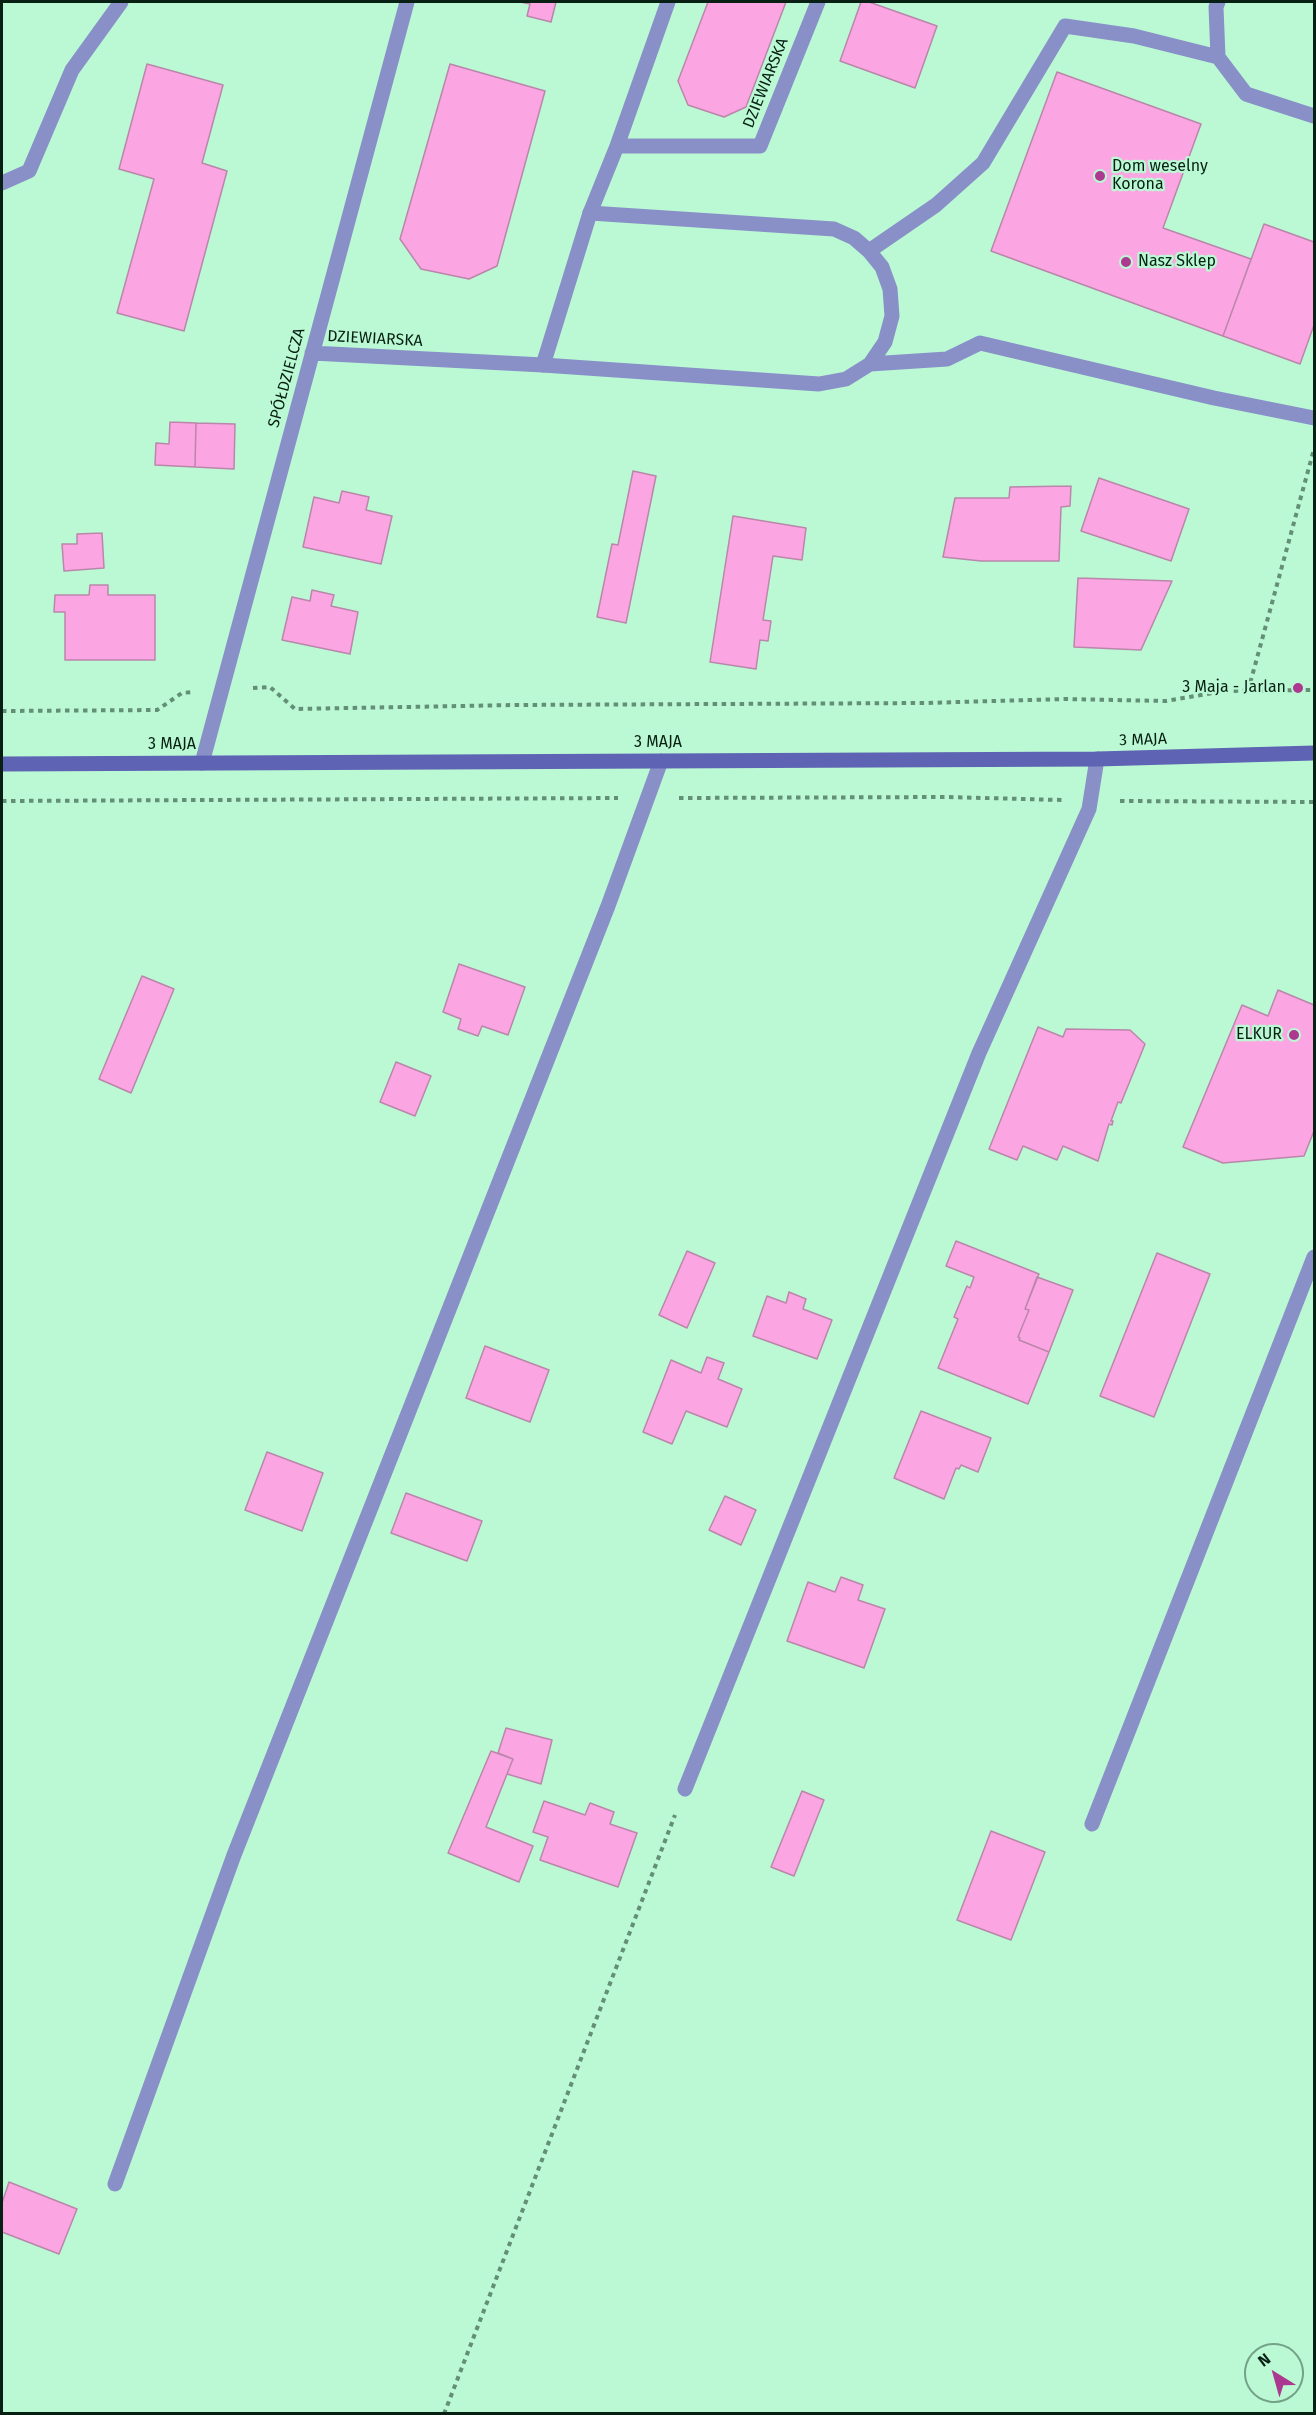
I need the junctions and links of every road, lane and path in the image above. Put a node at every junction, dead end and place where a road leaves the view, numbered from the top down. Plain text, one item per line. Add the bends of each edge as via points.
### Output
1 (121, 2) edge
2 (407, 2) edge
3 (668, 2) edge
4 (818, 2) edge
5 (1218, 2) edge
6 (1218, 57) junction
7 (1314, 116) edge
8 (617, 146) junction
9 (2, 183) edge
10 (590, 213) junction
11 (869, 251) junction
12 (312, 353) junction
13 (870, 364) junction
14 (543, 365) junction
15 (1314, 418) edge
16 (1314, 449) edge
17 (221, 690) junction
18 (1314, 690) edge
19 (1248, 691) junction
20 (2, 711) edge
21 (1314, 753) edge
22 (1097, 759) junction
23 (661, 761) junction
24 (202, 763) junction
25 (2, 764) edge
26 (1314, 1257) edge
27 (685, 1789) joint
28 (1092, 1824) dead end
29 (115, 2184) dead end
30 (444, 2414) edge

1 - 9 street via 72,70 29,171
2 - 12 street, SPÓŁDZIELCZA
3 - 8 street
4 - 8 street, DZIEWIARSKA via 760,146
5 - 6 street
6 - 7 street via 1246,94
6 - 11 street via 1134,36 1065,27 983,163 936,205
8 - 10 street
10 - 11 street via 834,229 854,238
10 - 14 street
11 - 13 street via 882,267 891,289 892,316 885,342
12 - 14 street, DZIEWIARSKA
12 - 17 street, SPÓŁDZIELCZA
13 - 14 street, DZIEWIARSKA via 846,379 819,384
13 - 15 street via 947,359 980,343
16 - 19 path
17 - 19 path via 270,687 295,709 1166,701
17 - 20 path via 182,693 158,710
17 - 24 street, SPÓŁDZIELCZA
18 - 19 path
21 - 22 street, 3 MAJA
22 - 23 street, 3 MAJA
22 - 27 street via 1089,809 979,1053
23 - 24 street, 3 MAJA
23 - 29 street via 608,906 234,1855
24 - 25 street, 3 MAJA
26 - 28 street
27 - 30 path

